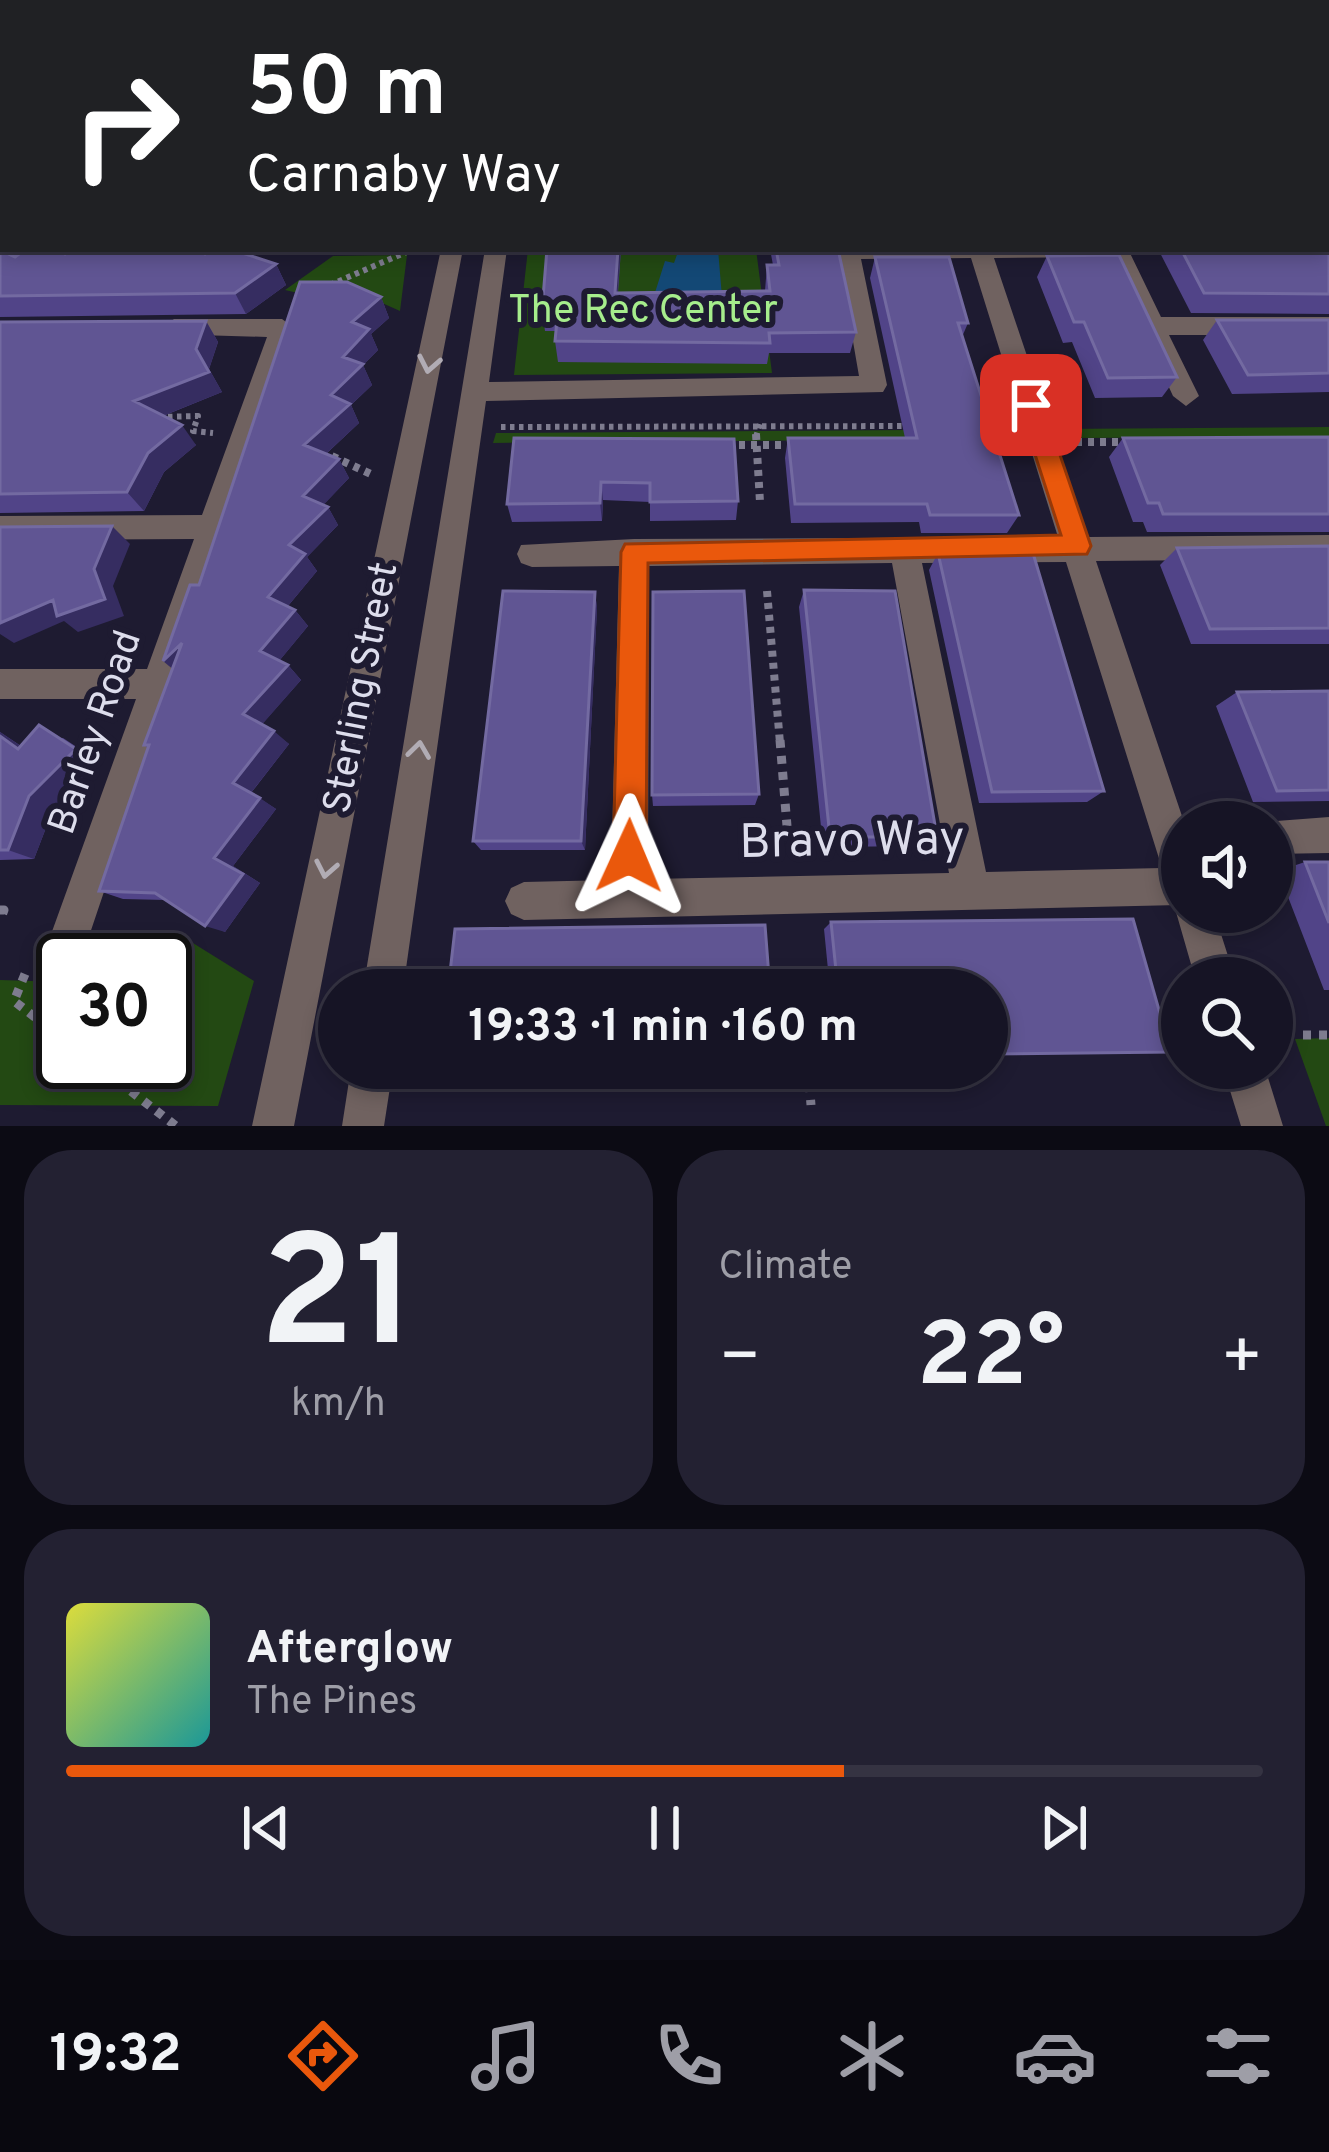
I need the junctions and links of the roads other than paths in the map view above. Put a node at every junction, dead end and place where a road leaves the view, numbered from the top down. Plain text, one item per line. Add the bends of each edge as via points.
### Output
1 (451, 252) edge
2 (495, 252) edge
3 (849, 252) edge
4 (980, 252) edge
5 (1117, 252) edge
6 (1153, 326) junction
7 (1329, 326) edge
8 (141, 328) edge
9 (472, 392) junction
10 (1186, 396) dead end
11 (213, 527) junction
12 (0, 528) edge
13 (1078, 546) junction
14 (1329, 547) edge
15 (904, 548) junction
16 (634, 552) junction
17 (532, 554) dead end
18 (0, 684) edge
19 (158, 684) junction
20 (1163, 801) edge
21 (1329, 835) edge
22 (1293, 836) edge
23 (1161, 886) edge
24 (971, 891) junction
25 (629, 899) junction
26 (524, 901) dead end
27 (71, 933) edge
28 (386, 969) edge
29 (369, 1089) edge
30 (1251, 1089) edge
31 (274, 1126) edge
32 (363, 1126) edge
33 (1262, 1126) edge

1 -> 31 street, Sterling Street
2 - 9 street, Sterling Street
3 - 9 street via 874,386
4 - 13 street
5 - 6 street
6 - 7 street
6 - 10 street
8 - 11 street, Barley Road via 282,328
28 -> 9 street, Sterling Street
11 - 12 street
11 - 19 street, Barley Road
13 - 14 street
13 - 15 street
13 - 20 street
15 - 16 street
15 - 24 street
16 - 17 street
16 - 25 street
18 - 19 street
19 - 27 street, Barley Road
21 - 22 street
23 - 24 street, Bravo Way
24 - 25 street, Bravo Way
25 - 26 street, Bravo Way
29 - 32 street
30 - 33 street

